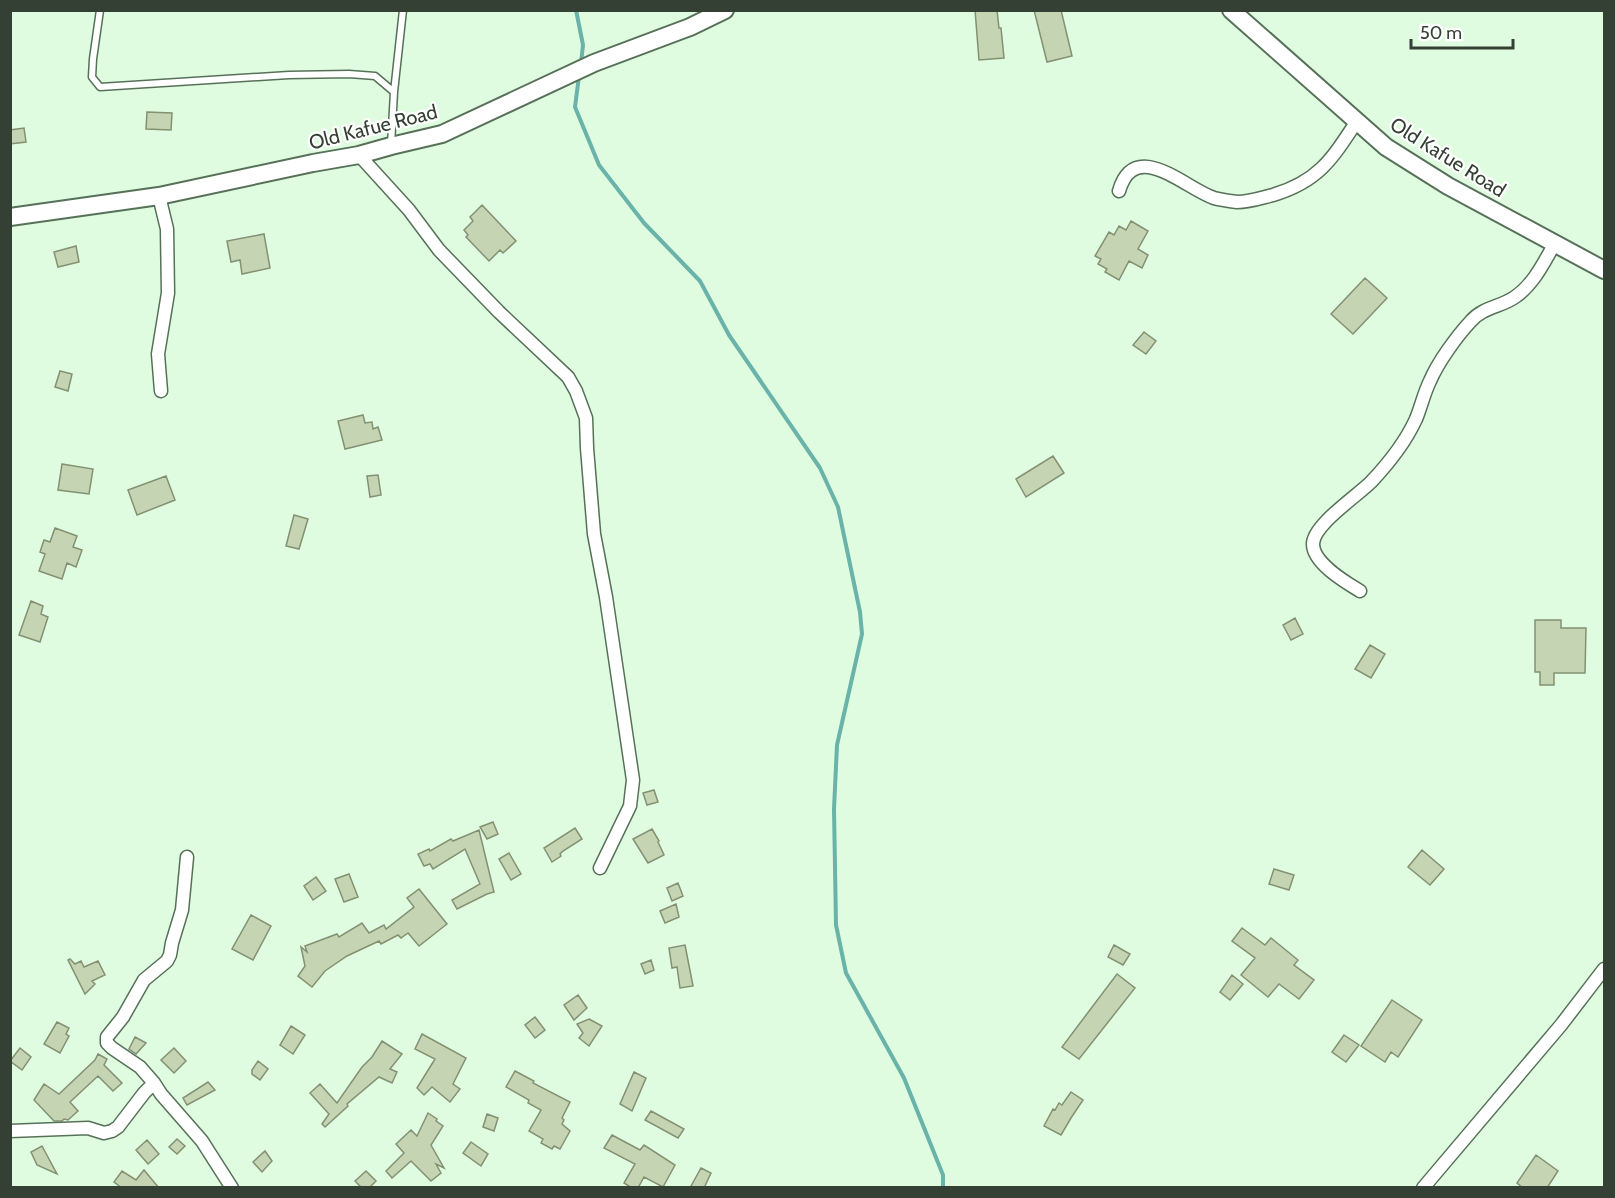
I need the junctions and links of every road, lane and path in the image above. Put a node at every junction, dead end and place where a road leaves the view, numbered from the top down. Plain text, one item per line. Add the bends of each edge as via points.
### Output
1 (100, 10) edge
2 (403, 10) edge
3 (725, 10) edge
4 (1231, 10) edge
5 (394, 92) junction
6 (1357, 121) junction
7 (391, 146) junction
8 (359, 155) junction
9 (1119, 191) dead end
10 (159, 196) junction
11 (10, 217) edge
12 (1555, 243) junction
13 (1605, 270) edge
14 (161, 391) dead end
15 (1360, 591) dead end
16 (187, 857) dead end
17 (600, 868) dead end
18 (1605, 969) edge
19 (154, 1083) junction
20 (10, 1131) edge
21 (232, 1188) edge
22 (1423, 1188) edge

1 - 5 lane via 92,77 100,87 349,74 375,76
2 - 5 lane
3 - 7 street, Old Kafue Road via 594,63 442,134
4 - 6 street, Old Kafue Road
5 - 7 lane
6 - 9 street via 1335,154 1312,178 1270,196 1236,202 1213,198 1164,171 1147,167 1137,167 1128,173
6 - 12 street, Old Kafue Road via 1386,147 1448,186
7 - 8 street, Old Kafue Road
8 - 10 street, Old Kafue Road
8 - 17 street via 439,250 568,377 586,418 594,534 633,780 630,806
10 - 11 street, Old Kafue Road
10 - 14 street via 166,229 168,293 158,354
12 - 13 street, Old Kafue Road
12 - 15 street via 1532,281 1514,298 1472,319 1429,381 1416,419 1388,464 1361,493 1326,521 1314,538 1313,547 1326,567
16 - 19 street via 182,910 170,955 144,980 107,1037 112,1048 140,1067
18 - 22 street
19 - 20 street via 112,1131
19 - 21 street via 202,1141

